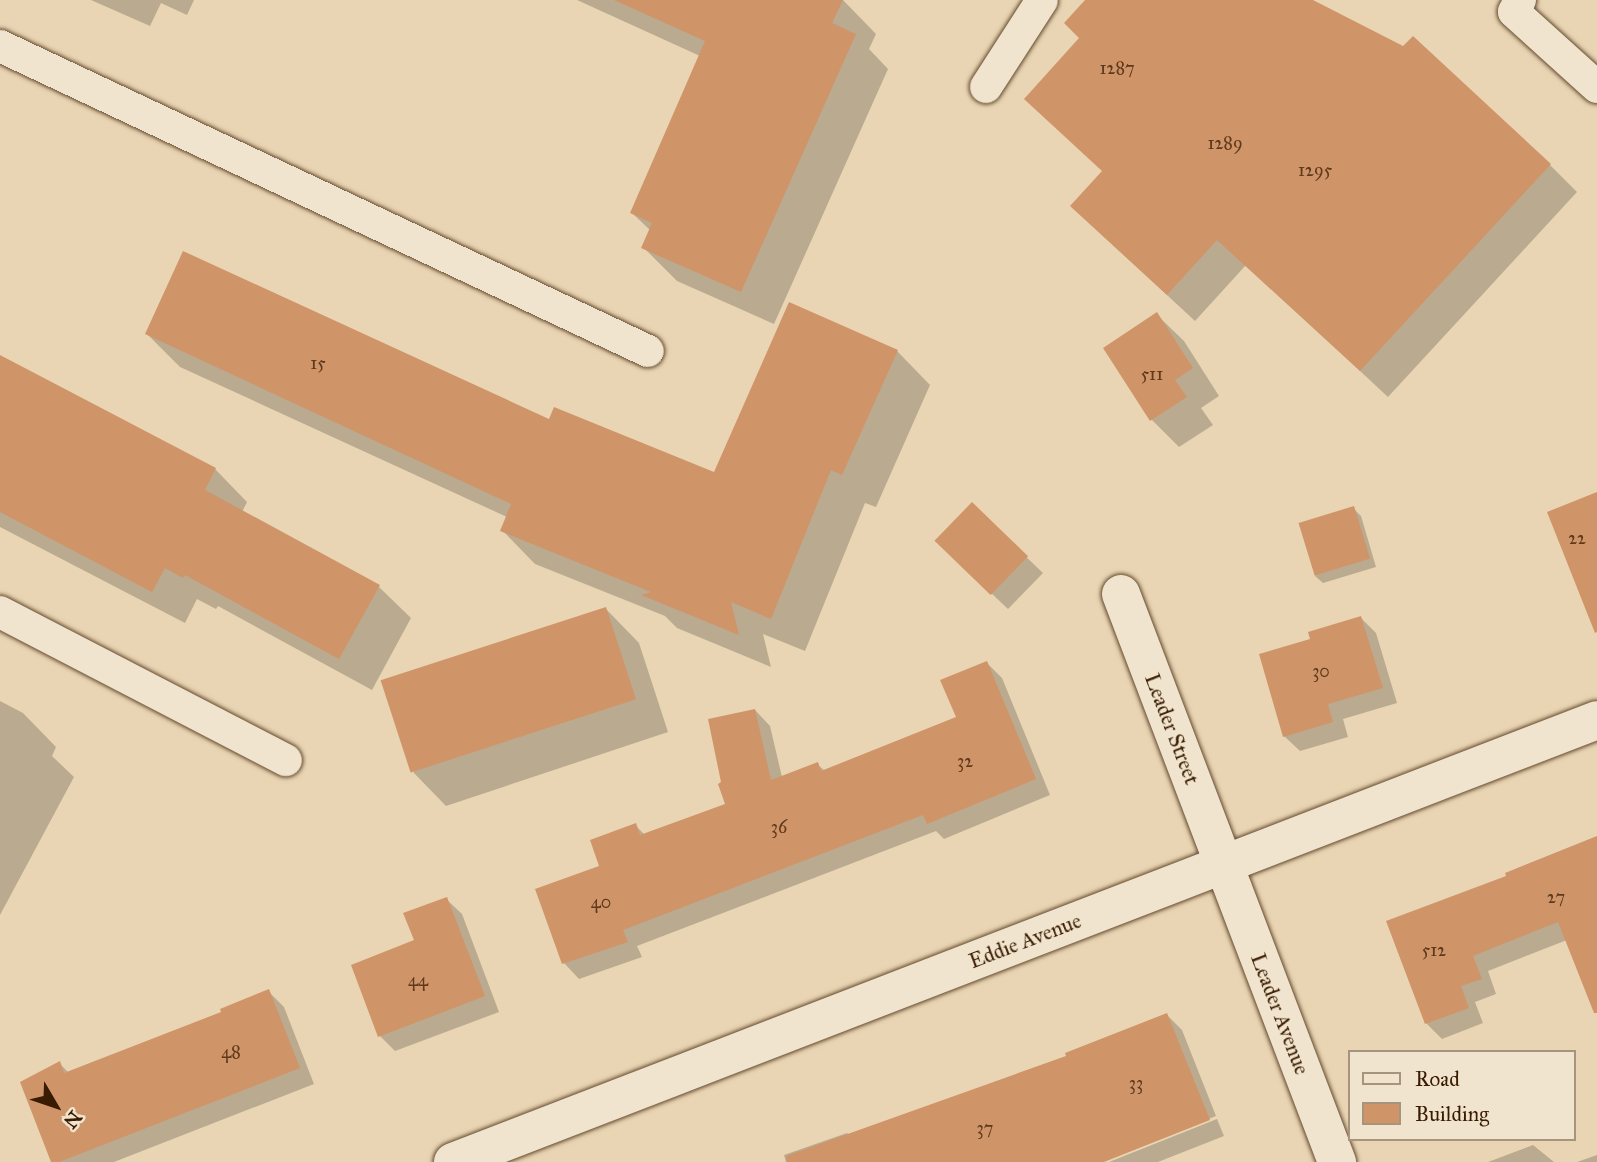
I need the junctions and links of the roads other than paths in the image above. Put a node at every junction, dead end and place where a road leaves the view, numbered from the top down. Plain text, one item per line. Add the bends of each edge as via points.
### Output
1 (1042, 0) edge
2 (1520, 0) edge
3 (0, 46) edge
4 (1597, 87) edge
5 (986, 88) dead end
6 (648, 351) dead end
7 (1121, 594) dead end
8 (0, 612) edge
9 (1597, 720) edge
10 (286, 760) dead end
11 (1223, 865) junction
12 (453, 1162) edge
13 (1337, 1162) edge

1 - 5 lane
2 - 4 lane via 1514,12
3 - 6 lane
7 - 11 street, Leader Street
8 - 10 lane
9 - 11 street, Eddie Avenue
11 - 12 street, Eddie Avenue
11 - 13 street, Leader Avenue

